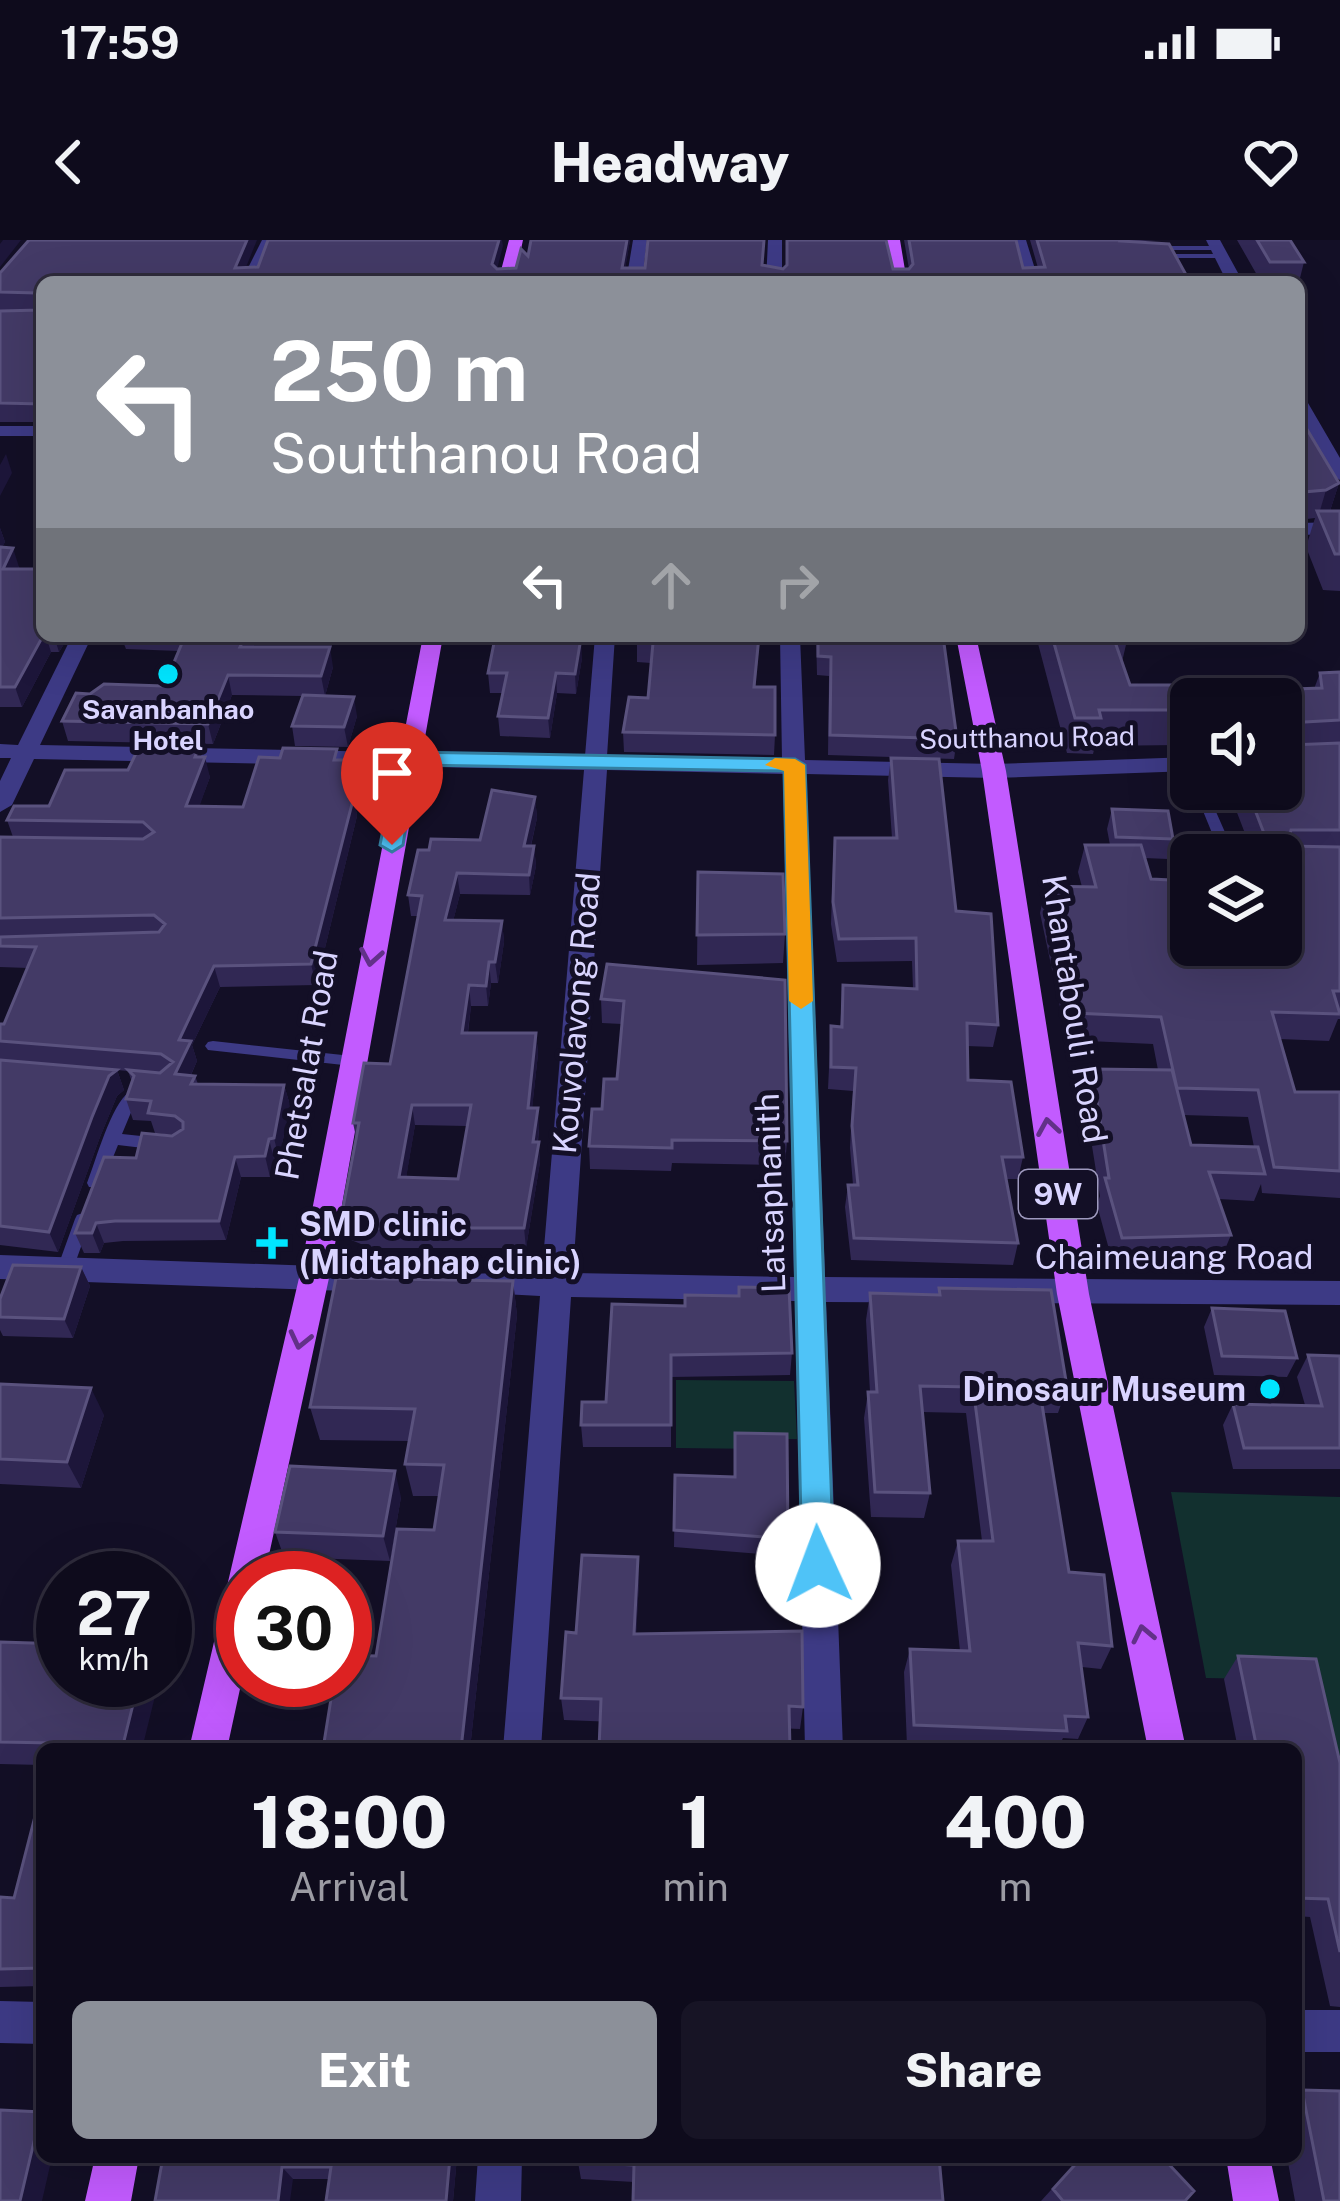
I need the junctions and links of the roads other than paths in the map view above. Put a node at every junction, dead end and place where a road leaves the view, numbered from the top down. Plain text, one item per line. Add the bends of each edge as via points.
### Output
1 (269, 240) edge
2 (515, 240) edge
3 (640, 240) edge
4 (776, 240) edge
5 (893, 240) edge
6 (1019, 240) edge
7 (1217, 248) edge
8 (1132, 252) edge
9 (252, 276) edge
10 (507, 276) edge
11 (635, 276) edge
12 (774, 276) edge
13 (898, 276) edge
14 (1029, 276) edge
15 (1232, 276) edge
16 (36, 430) edge
17 (0, 431) edge
18 (1307, 432) edge
19 (1340, 474) edge
20 (1340, 528) edge
21 (1305, 529) edge
22 (79, 642) edge
23 (432, 642) edge
24 (605, 642) edge
25 (790, 642) edge
26 (967, 642) edge
27 (0, 751) edge
28 (25, 751) junction
29 (407, 758) junction
30 (596, 763) junction
31 (795, 765) junction
32 (1170, 765) edge
33 (994, 771) junction
34 (0, 805) edge
35 (213, 1046) dead end
36 (352, 1061) junction
37 (124, 1079) edge
38 (145, 1082) edge
39 (129, 1098) edge
40 (112, 1139) junction
41 (179, 1146) edge
42 (0, 1267) edge
43 (65, 1269) junction
44 (314, 1278) junction
45 (401, 1280) edge
46 (445, 1282) edge
47 (554, 1285) junction
48 (808, 1290) junction
49 (1340, 1293) edge
50 (1073, 1294) junction
51 (252, 1551) edge
52 (217, 1707) edge
53 (209, 1743) edge
54 (522, 1743) edge
55 (824, 1743) edge
56 (1166, 1743) edge
57 (0, 2022) edge
58 (36, 2023) edge
59 (1302, 2031) edge
60 (1340, 2031) edge
61 (116, 2163) edge
62 (500, 2163) edge
63 (1249, 2163) edge
64 (108, 2201) edge
65 (498, 2201) edge
66 (1256, 2201) edge

1 - 9 street
2 - 10 main road
3 - 11 street
4 - 12 street
5 - 13 main road
6 - 14 street
7 - 8 lane
7 - 15 street
16 - 17 street
18 - 19 street
20 - 21 street
22 - 28 street
23 - 29 main road, Phetsalat Road
24 - 30 street, Kouvolavong Road
25 - 31 street, Latsaphanith
26 - 33 main road, Khantabouli Road / 9W
27 - 28 street, Soutthanou Road
28 - 29 street, Soutthanou Road
28 - 34 street
29 - 30 street, Soutthanou Road
29 -> 36 main road, Phetsalat Road
30 - 31 street, Soutthanou Road
30 - 47 street, Kouvolavong Road
31 - 33 street, Soutthanou Road
31 - 48 street, Latsaphanith
32 - 33 street, Soutthanou Road
50 -> 33 main road, Khantabouli Road / 9W
35 - 36 lane
36 - 44 main road, Phetsalat Road
37 - 38 lane
39 - 40 lane
40 - 41 lane
40 - 43 lane
42 - 43 street
43 - 44 street
44 - 45 street
44 -> 51 main road, Phetsalat Road
46 - 47 street, Chaimeuang Road
47 - 48 street, Chaimeuang Road
47 - 54 street, Kouvolavong Road
48 - 50 street, Chaimeuang Road
48 - 55 street, Latsaphanith
49 - 50 street, Chaimeuang Road
56 -> 50 main road, Khantabouli Road / 9W
52 - 53 main road
57 - 58 street
59 - 60 street
61 - 64 main road
62 - 65 street
63 - 66 main road

